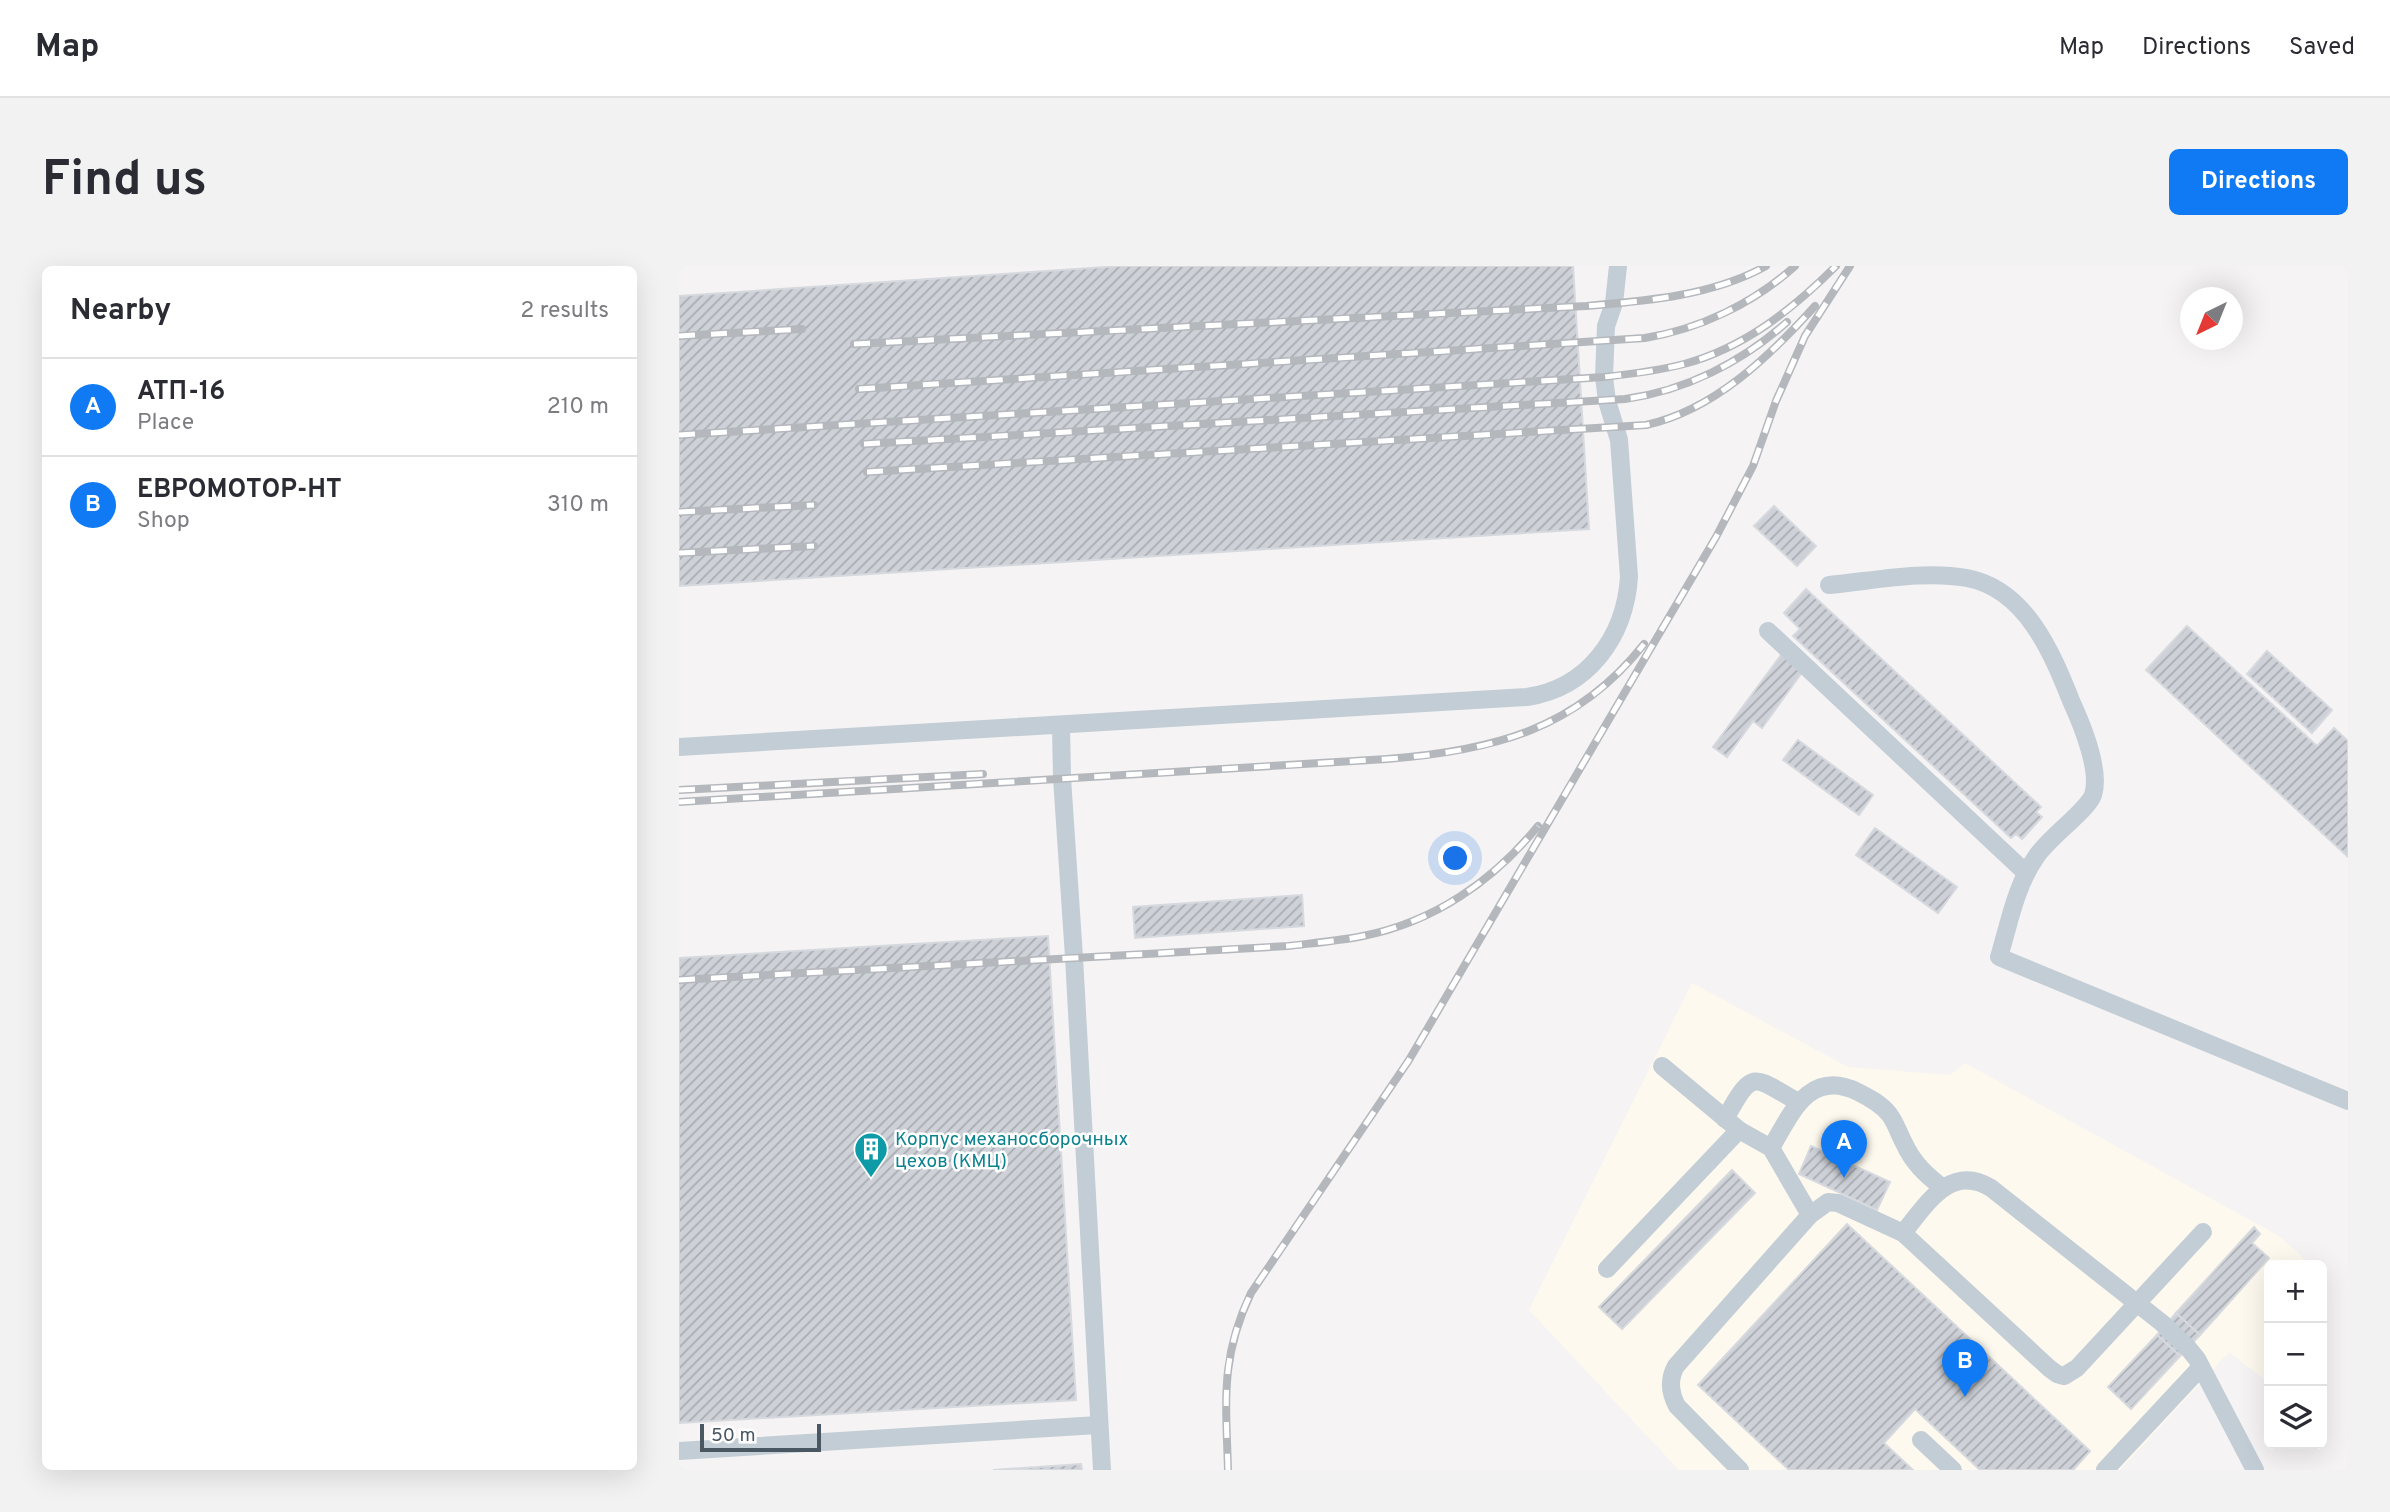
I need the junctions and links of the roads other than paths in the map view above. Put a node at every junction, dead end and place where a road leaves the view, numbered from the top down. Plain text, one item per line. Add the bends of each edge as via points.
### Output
1 (1618, 266) edge
2 (1829, 585) dead end
3 (1768, 631) dead end
4 (1061, 725) junction
5 (679, 747) edge
6 (2026, 873) junction
7 (1662, 1066) dead end
8 (2348, 1101) edge
9 (1798, 1102) junction
10 (1732, 1124) junction
11 (1771, 1148) junction
12 (1943, 1188) junction
13 (1809, 1215) junction
14 (2203, 1232) dead end
15 (1903, 1233) junction
16 (1607, 1269) dead end
17 (2138, 1304) junction
18 (2201, 1367) junction
19 (1098, 1425) junction
20 (1921, 1440) dead end
21 (679, 1451) edge
22 (1102, 1470) edge
23 (1740, 1470) edge
24 (1954, 1470) edge
25 (2105, 1470) edge
26 (2255, 1470) edge

1 - 4 lane via 1604,377 1619,440 1628,594 1609,644 1585,672 1556,691 1527,697
2 - 6 lane via 1916,577 1968,578 2005,595 2037,628 2077,713 2095,784 2087,805 2048,840
3 - 6 lane
4 - 5 lane
4 - 19 lane
6 - 8 lane via 1999,957
7 - 10 lane
9 - 10 lane via 1755,1080 1742,1089
9 - 11 lane
9 - 12 lane via 1811,1091 1837,1086 1881,1105 1916,1164
10 - 11 lane
10 - 16 lane
11 - 13 lane
12 - 15 lane
12 - 17 lane via 1965,1180 1981,1182
13 - 15 lane via 1828,1202 1838,1203
13 - 23 lane via 1671,1374 1671,1395 1677,1406
14 - 17 lane
15 - 17 lane via 2057,1374 2064,1376 2077,1368
17 - 18 lane via 2188,1348
18 - 25 lane
18 - 26 lane
19 - 21 lane
19 - 22 lane
20 - 24 lane

